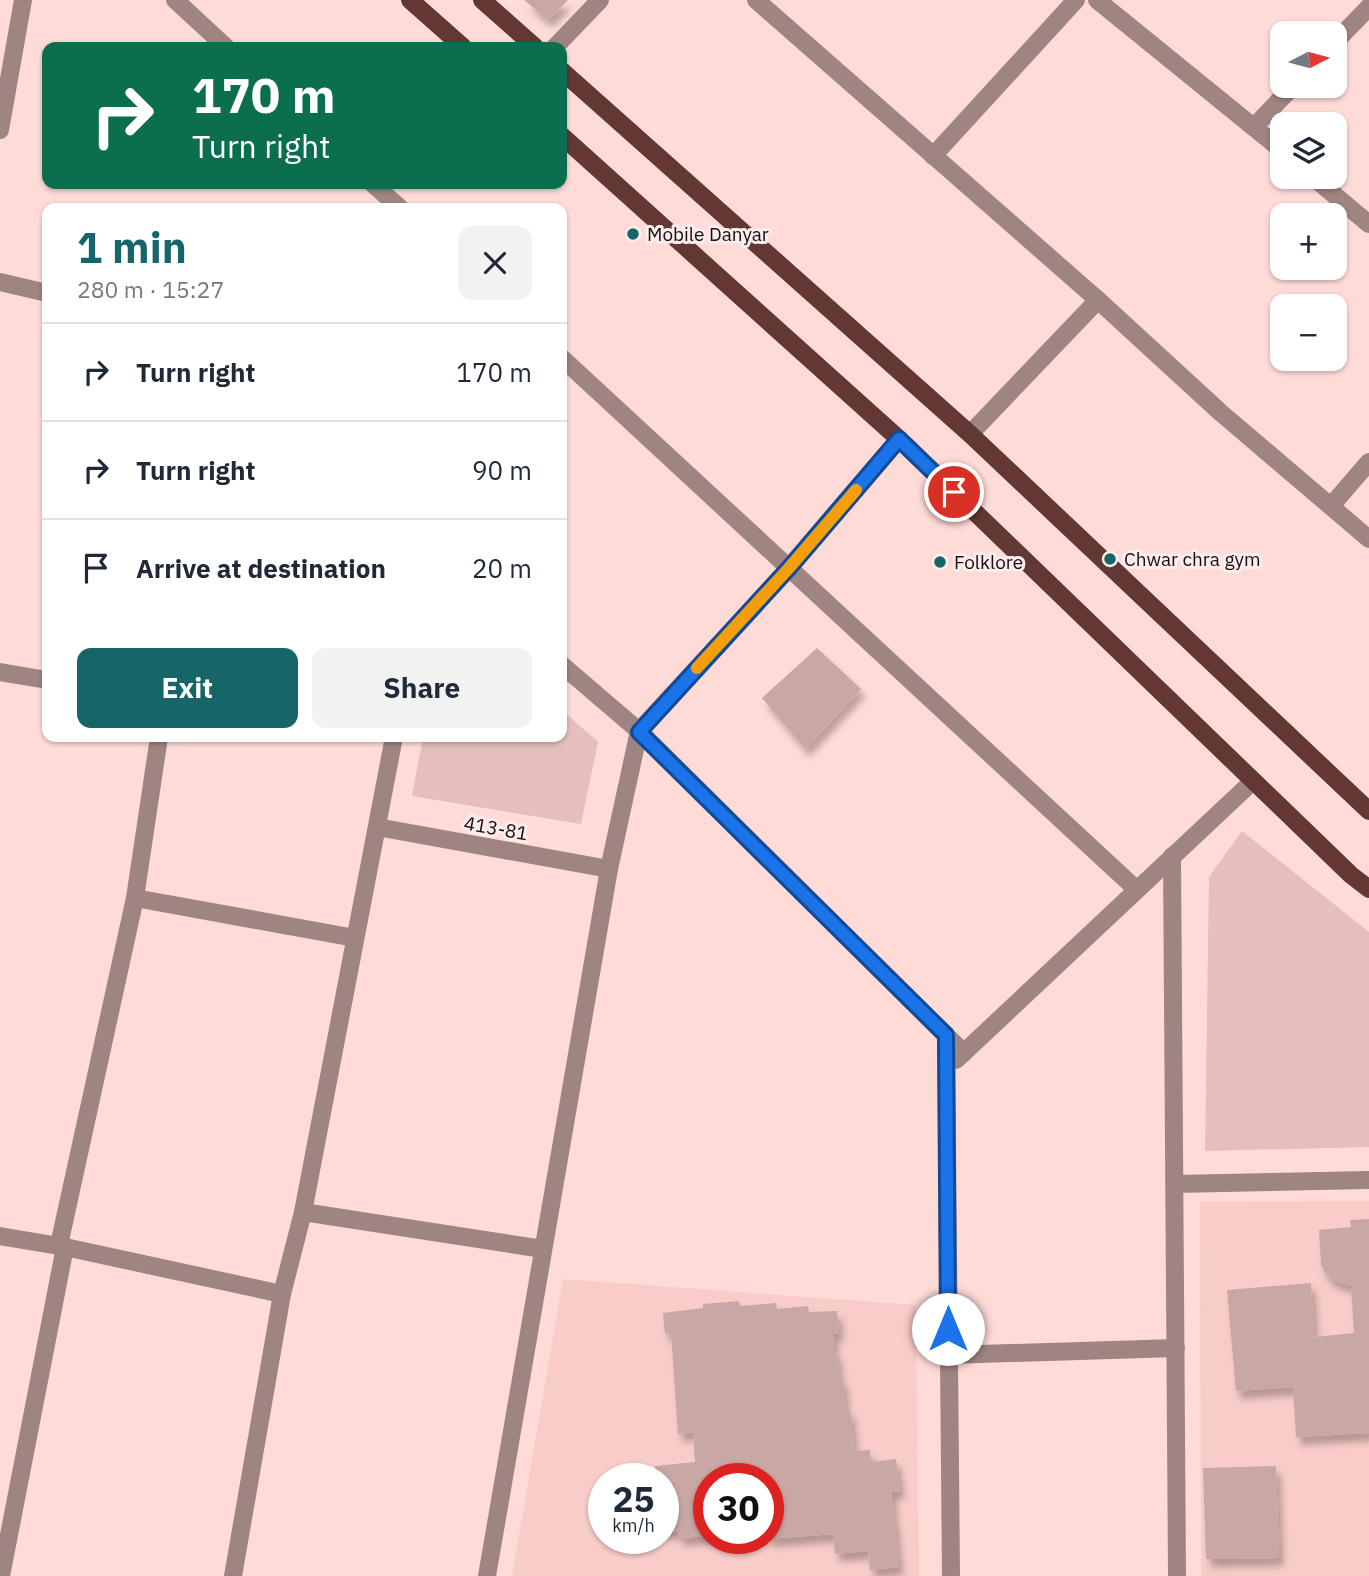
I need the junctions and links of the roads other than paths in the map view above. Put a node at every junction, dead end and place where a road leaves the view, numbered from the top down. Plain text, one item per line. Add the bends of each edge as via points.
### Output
1 (23, 0) edge
2 (175, 0) edge
3 (410, 0) edge
4 (482, 0) edge
5 (600, 0) edge
6 (1076, 0) edge
7 (1097, 0) edge
8 (761, 2) edge
9 (1369, 7) edge
10 (1348, 29) edge
11 (221, 42) edge
12 (457, 42) edge
13 (529, 42) edge
14 (560, 42) edge
15 (567, 75) edge
16 (1282, 98) edge
17 (1254, 127) junction
18 (0, 130) edge
19 (567, 140) edge
20 (1270, 140) edge
21 (933, 156) junction
22 (379, 189) edge
23 (1327, 189) edge
24 (394, 203) edge
25 (1369, 224) edge
26 (0, 282) edge
27 (42, 292) edge
28 (1098, 300) junction
29 (567, 363) edge
30 (970, 434) junction
31 (899, 439) junction
32 (1369, 462) edge
33 (1331, 506) junction
34 (1369, 540) edge
35 (789, 568) junction
36 (567, 669) edge
37 (0, 672) edge
38 (42, 679) edge
39 (639, 732) junction
40 (158, 742) edge
41 (393, 742) edge
42 (1252, 782) junction
43 (1369, 811) edge
44 (377, 827) junction
45 (1172, 856) junction
46 (609, 870) junction
47 (1369, 889) edge
48 (1136, 890) junction
49 (135, 898) junction
50 (355, 938) junction
51 (946, 1035) junction
52 (964, 1053) junction
53 (946, 1070) junction
54 (1369, 1180) edge
55 (1175, 1184) junction
56 (303, 1212) junction
57 (0, 1236) edge
58 (62, 1246) junction
59 (543, 1249) junction
60 (282, 1294) junction
61 (1176, 1348) junction
62 (948, 1355) junction
63 (1, 1576) edge
64 (233, 1576) edge
65 (487, 1576) edge
66 (951, 1576) edge
67 (1177, 1576) edge

1 - 18 street
2 - 11 street
3 - 12 main road
4 - 13 main road
5 - 14 street
6 - 21 street
7 - 17 street
8 - 21 street
9 - 10 street
15 - 30 main road
16 - 17 street
17 - 20 street
19 - 31 main road
21 - 28 street
22 - 24 street
23 - 25 street
26 - 27 street
28 - 30 street
28 - 33 street
29 - 35 street
30 - 43 main road
31 - 35 street
31 - 42 main road
32 - 33 street
33 - 34 street
35 - 39 street
35 - 48 street
36 - 39 street
37 - 38 street
39 - 46 street
39 - 51 street
40 - 49 street
41 - 44 street
42 - 45 street
42 - 47 main road
44 - 46 street, 413-81
44 - 50 street
45 - 48 street
45 - 55 street
46 - 59 street
48 - 52 street
49 - 50 street
49 - 58 street
50 - 56 street
51 - 52 street
51 - 53 street
52 - 53 street
53 - 62 street
54 - 55 street
55 - 61 street
56 - 59 street
56 - 60 street
57 - 58 street
58 - 60 street
58 - 63 street
59 - 65 street
60 - 64 street
61 - 62 street
61 - 67 street
62 - 66 street

